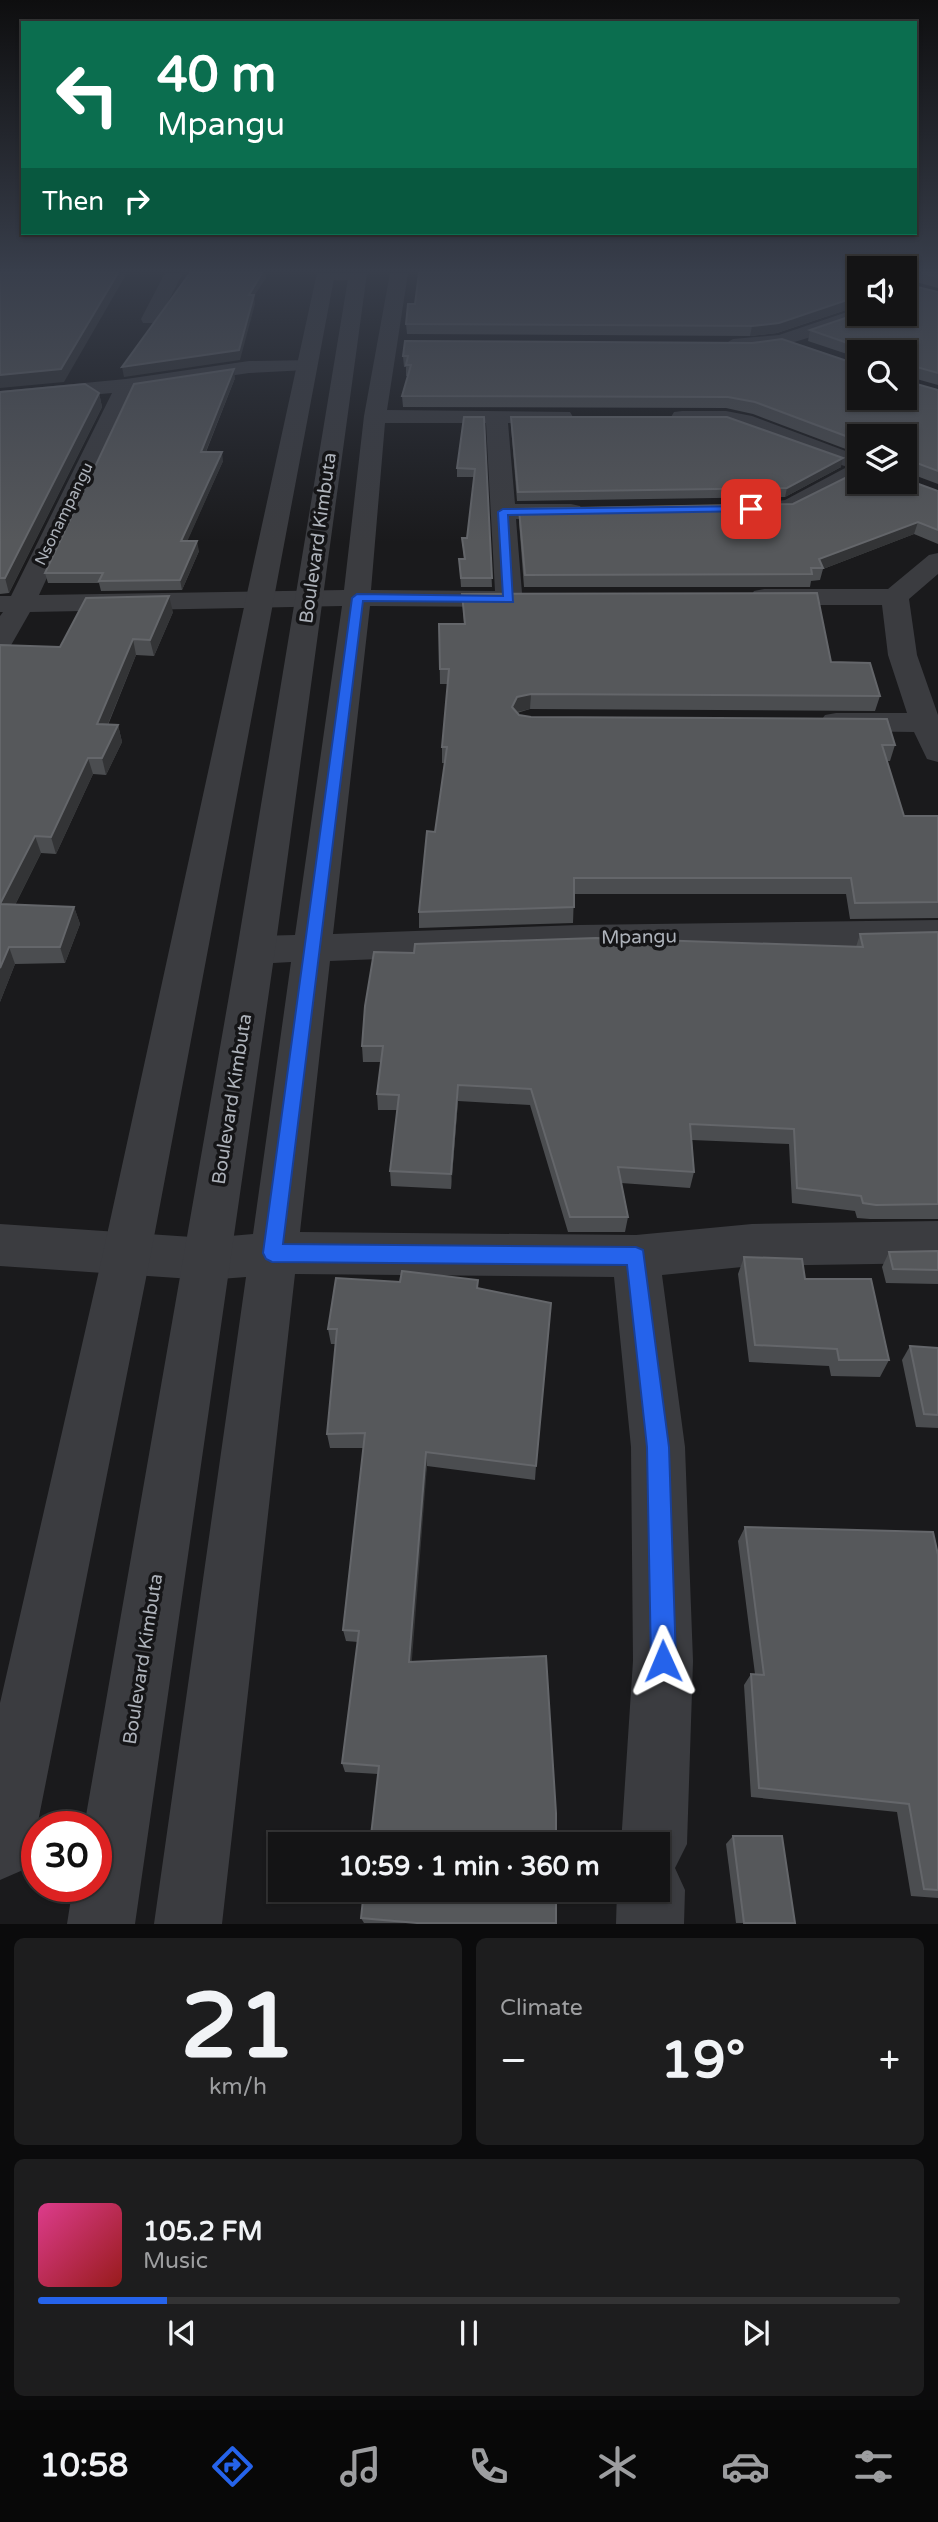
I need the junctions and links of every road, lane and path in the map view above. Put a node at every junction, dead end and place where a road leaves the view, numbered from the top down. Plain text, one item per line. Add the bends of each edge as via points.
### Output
1 (342, 363) edge
2 (389, 363) edge
3 (307, 364) joint
4 (126, 385) junction
5 (0, 397) edge
6 (375, 416) junction
7 (590, 417) edge
8 (656, 417) edge
9 (497, 418) junction
10 (847, 460) edge
11 (847, 477) edge
12 (751, 509) edge
13 (599, 511) edge
14 (503, 512) junction
15 (938, 561) edge
16 (895, 597) junction
17 (357, 598) junction
18 (744, 598) edge
19 (310, 599) junction
20 (509, 599) junction
21 (537, 599) edge
22 (258, 601) junction
23 (10, 604) edge
24 (0, 641) edge
25 (803, 722) edge
26 (925, 723) junction
27 (938, 752) edge
28 (938, 933) edge
29 (312, 948) junction
30 (256, 950) junction
31 (938, 1242) edge
32 (0, 1245) edge
33 (272, 1253) junction
34 (166, 1256) junction
35 (636, 1256) junction
36 (655, 1832) edge
37 (0, 1847) edge
38 (651, 1902) edge
39 (101, 1923) edge
40 (188, 1923) edge
41 (650, 1923) edge

1 - 19 street, Boulevard Kimbuta
2 - 6 street
3 - 4 street via 249,367
3 - 22 street, Boulevard Kimbuta
4 - 5 street
4 - 23 street, Nsonampangu
6 - 9 street
6 - 17 street
7 - 9 street
8 - 10 street via 744,421
9 - 14 street
11 - 12 street via 791,507
13 - 14 street
14 - 20 street
15 - 16 street
16 - 18 street
16 - 26 street via 894,623
17 - 19 street
17 - 20 street
17 - 29 street
19 - 22 street
19 - 30 street, Boulevard Kimbuta
20 - 21 street
22 - 23 street
22 - 34 street, Boulevard Kimbuta
23 - 24 street, Nsonampangu
25 - 26 street
26 - 27 street
28 - 29 street, Mpangu via 579,938
29 - 30 street, Mpangu
29 - 33 street
30 - 34 street, Boulevard Kimbuta
31 - 35 street via 752,1245
32 - 34 street
33 - 34 street
33 - 35 street
33 - 40 street
34 - 37 street, Boulevard Kimbuta
34 - 39 street, Boulevard Kimbuta
35 - 36 street via 658,1447 663,1661
38 - 41 street

